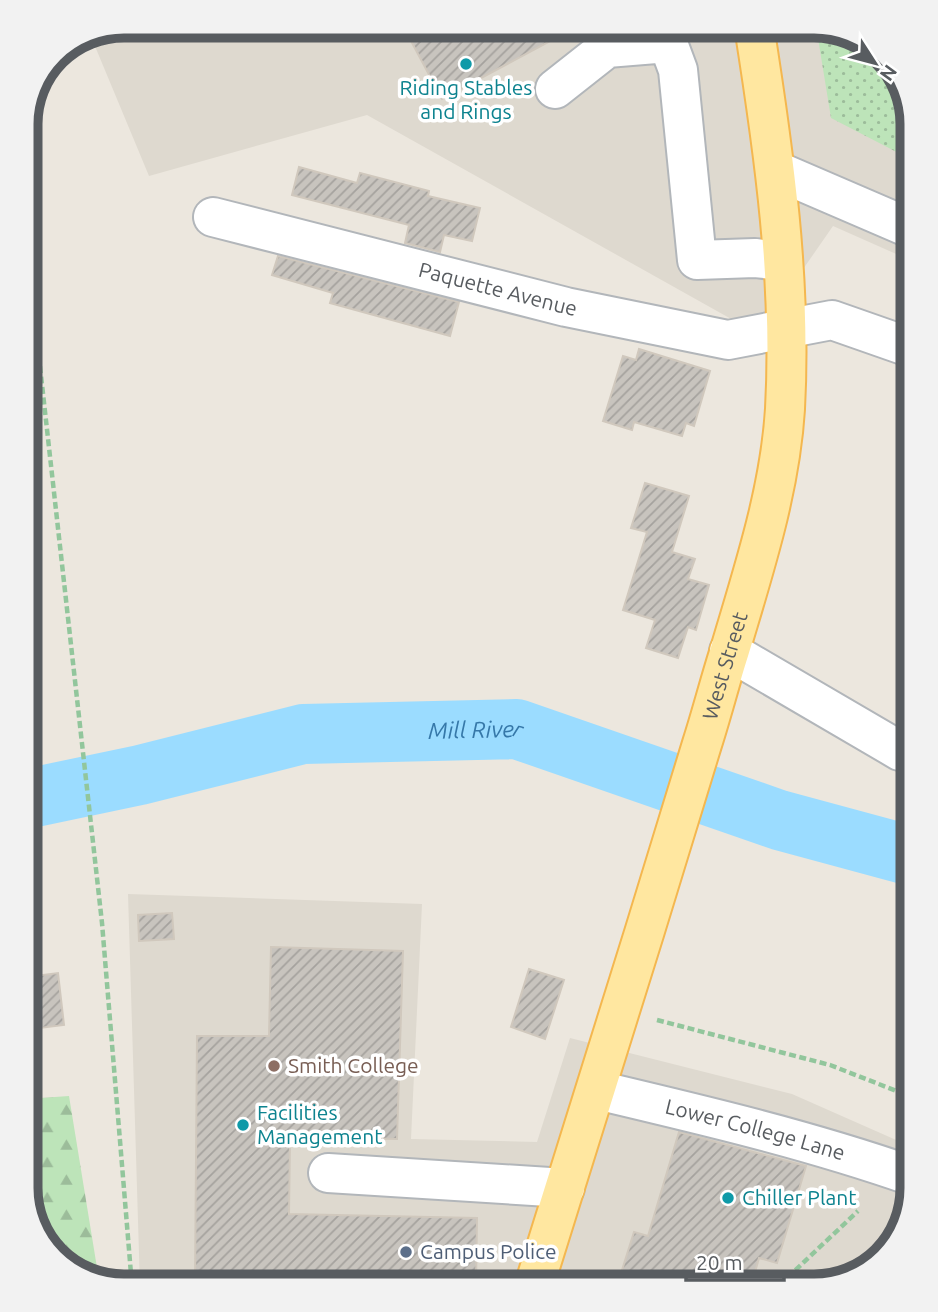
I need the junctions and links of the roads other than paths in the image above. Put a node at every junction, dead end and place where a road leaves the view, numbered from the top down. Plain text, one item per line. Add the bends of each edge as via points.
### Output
1 (756, 39) edge
2 (555, 89) dead end
3 (775, 170) junction
4 (213, 217) dead end
5 (900, 224) edge
6 (782, 261) junction
7 (786, 327) junction
8 (900, 344) edge
9 (729, 651) junction
10 (900, 751) edge
11 (597, 1090) junction
12 (900, 1172) edge
13 (328, 1173) dead end
14 (565, 1188) junction
15 (538, 1274) edge

1 - 3 main road, West Street
2 - 6 street via 607,48 668,43 678,70 697,260
3 - 5 street
3 - 6 main road, West Street
4 - 7 street, Paquette Avenue via 566,307 728,340
6 - 7 main road, West Street
7 - 8 street, Paquette Avenue via 832,320
7 - 9 main road, West Street via 785,411 778,463
9 - 10 street
9 - 11 main road, West Street
11 - 12 street, Lower College Lane via 761,1130
11 - 14 main road, West Street
13 - 14 street
14 - 15 main road, West Street

